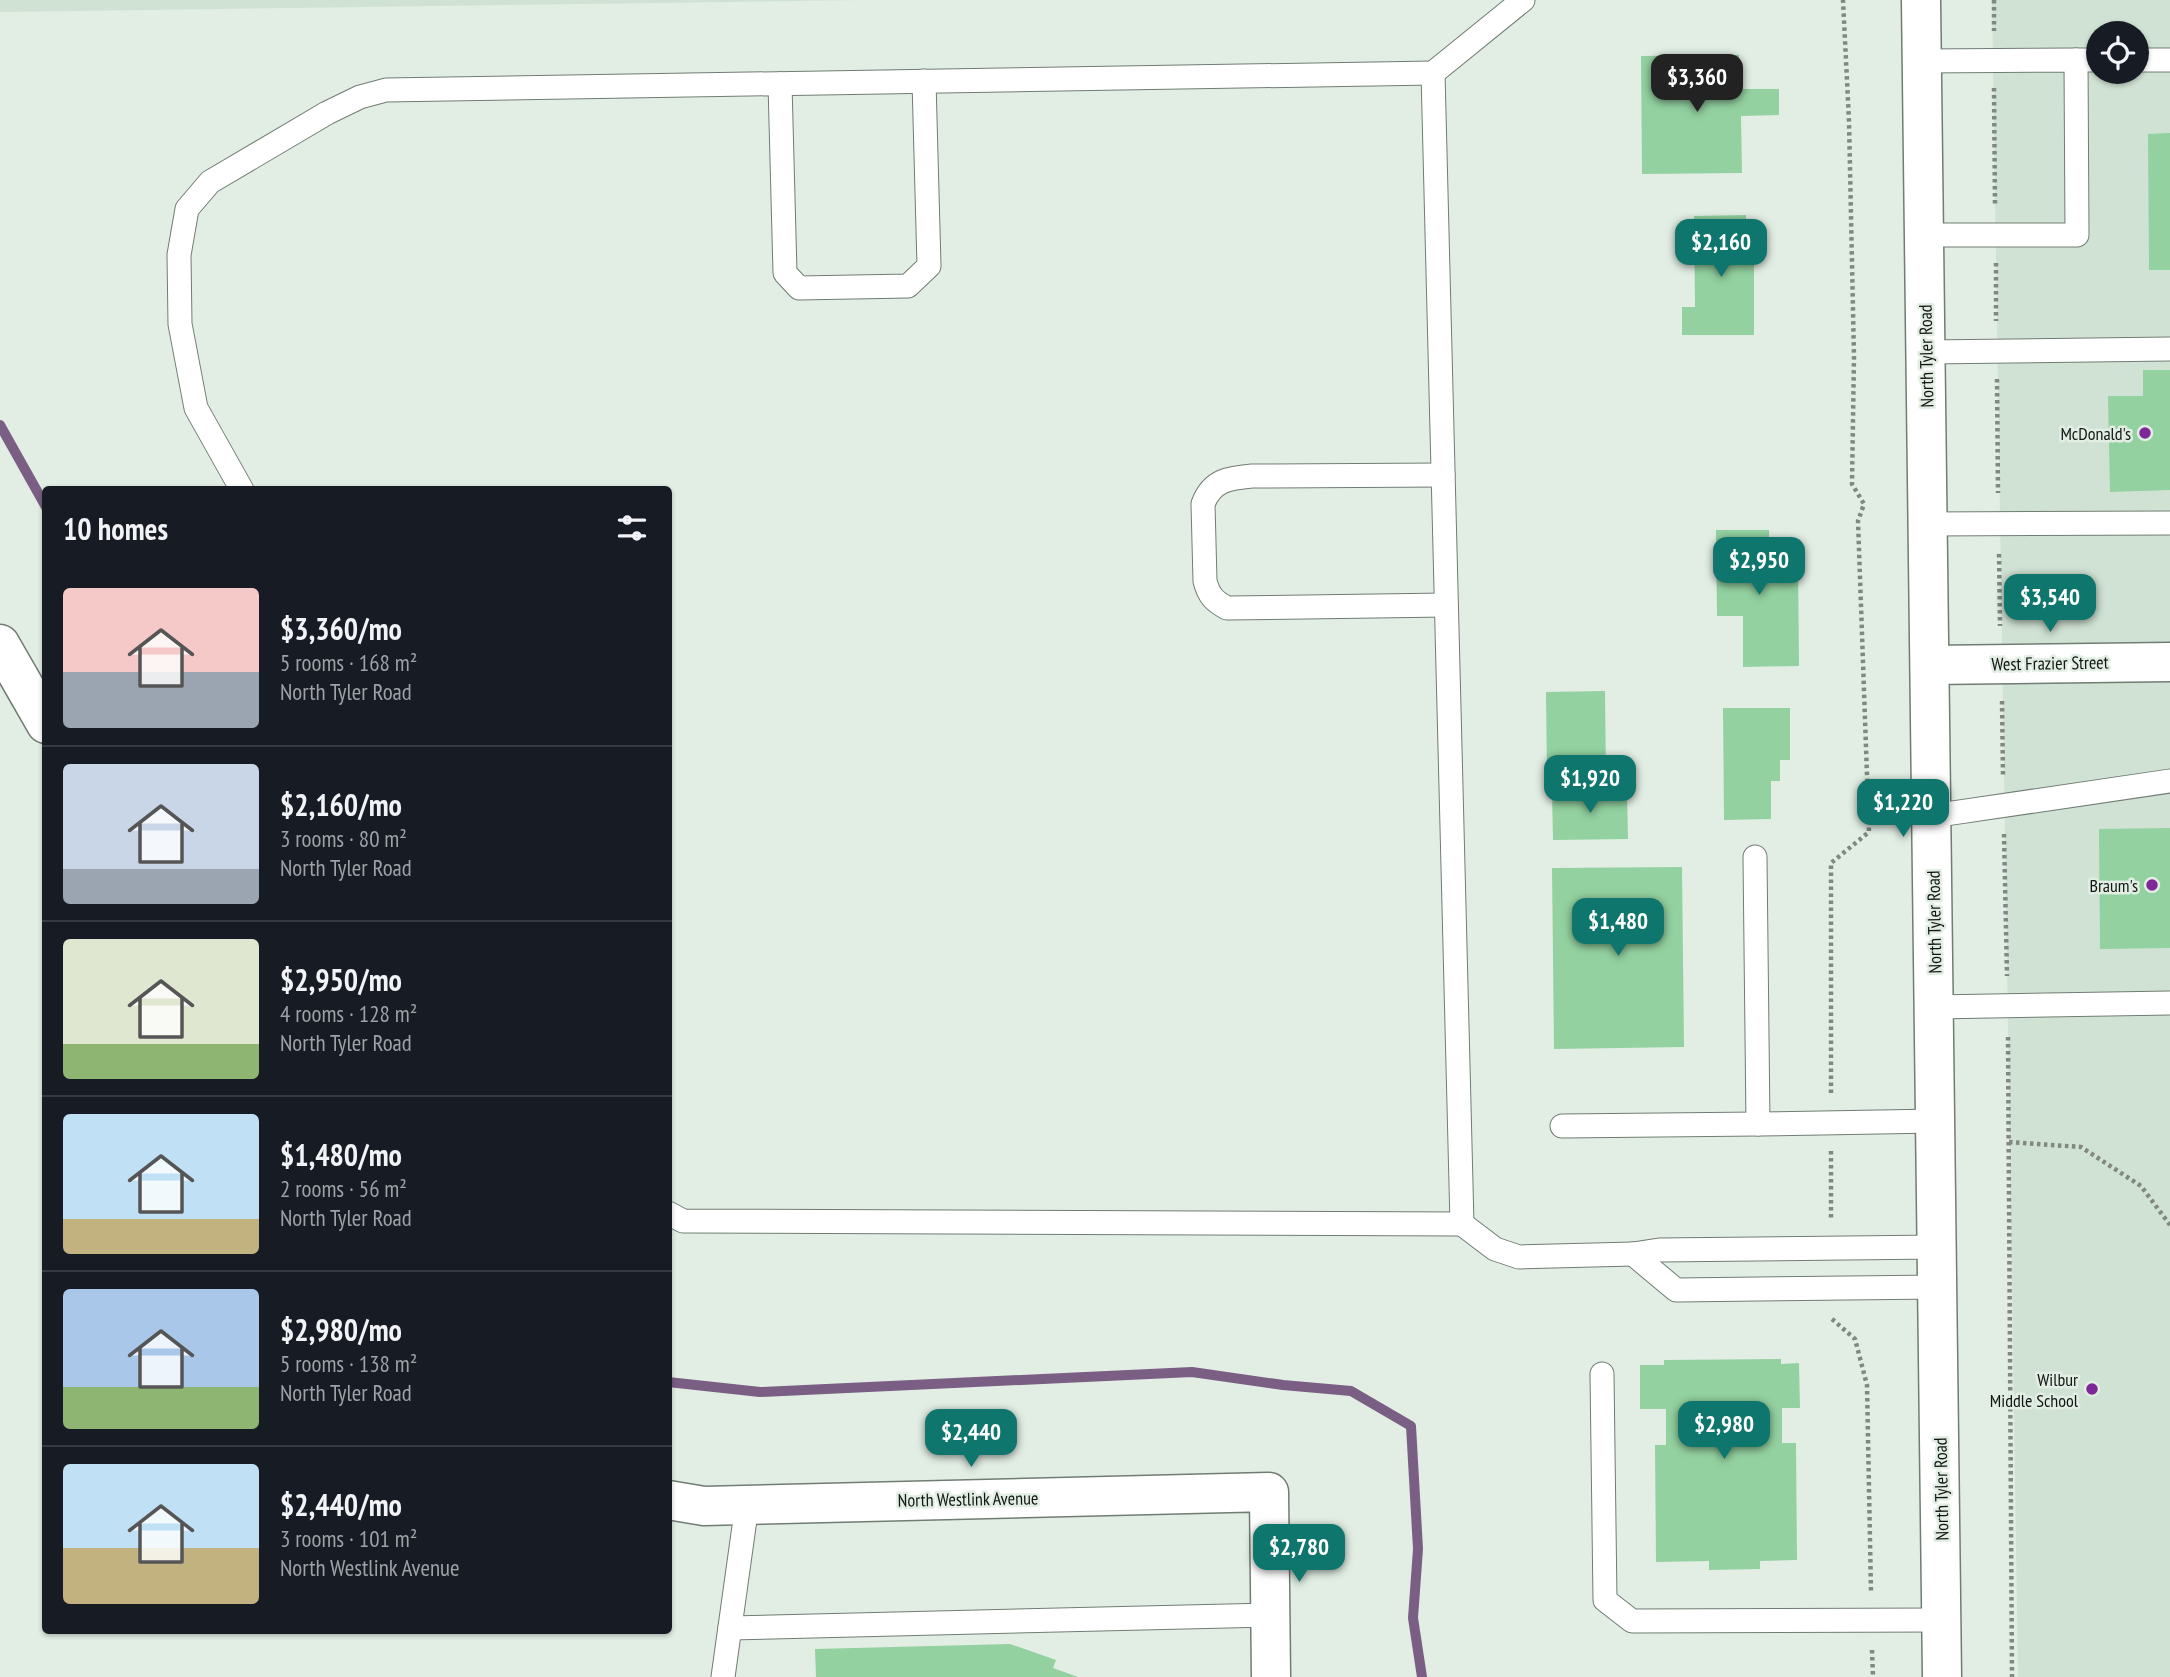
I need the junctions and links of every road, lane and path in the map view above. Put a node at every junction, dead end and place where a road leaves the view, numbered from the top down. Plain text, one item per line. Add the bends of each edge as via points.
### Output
1 (1523, 0) edge
2 (1843, 0) edge
3 (1921, 0) edge
4 (2086, 60) edge
5 (2149, 60) edge
6 (2170, 60) edge
7 (1922, 61) junction
8 (1433, 73) junction
9 (2086, 78) edge
10 (924, 81) junction
11 (780, 84) junction
12 (1924, 235) junction
13 (2170, 349) edge
14 (1926, 352) junction
15 (1443, 475) junction
16 (240, 486) edge
17 (2170, 523) edge
18 (1928, 524) junction
19 (1446, 605) junction
20 (0, 644) edge
21 (2170, 662) edge
22 (1930, 665) junction
23 (42, 717) edge
24 (2170, 781) edge
25 (1932, 816) junction
26 (1755, 857) dead end
27 (2170, 1003) edge
28 (1935, 1007) junction
29 (1936, 1121) junction
30 (1831, 1122) junction
31 (1758, 1124) junction
32 (1562, 1126) dead end
33 (2009, 1142) dead end
34 (672, 1215) edge
35 (1462, 1224) junction
36 (2170, 1225) edge
37 (1938, 1247) junction
38 (1831, 1248) junction
39 (1633, 1254) junction
40 (1939, 1287) junction
41 (1831, 1288) junction
42 (1602, 1374) dead end
43 (672, 1501) edge
44 (747, 1504) junction
45 (1270, 1615) junction
46 (1872, 1620) junction
47 (1942, 1620) junction
48 (730, 1628) junction
49 (723, 1677) edge
50 (1271, 1677) edge
51 (1873, 1677) edge
52 (1942, 1677) edge

1 - 8 lane
2 - 30 path via 1854,356 1852,485 1864,504 1858,520 1869,832 1831,863
3 - 7 main road, North Tyler Road
4 - 7 lane
5 - 6 lane
7 - 12 main road, North Tyler Road
8 - 10 lane
8 - 15 lane
9 - 12 lane via 2077,235
10 - 11 lane
10 - 11 lane via 929,266 908,286 799,288 785,273
11 - 16 lane via 386,90 327,113 210,182 187,209 180,255 180,324 196,408
12 - 14 main road, North Tyler Road
13 - 14 lane
14 - 18 main road, North Tyler Road
15 - 19 lane
15 - 19 lane via 1228,478 1218,482 1203,504 1205,581 1208,593 1227,608
17 - 18 lane
18 - 22 main road, North Tyler Road
19 - 35 lane
20 - 23 main road
21 - 22 main road, West Frazier Street
22 - 25 main road, North Tyler Road
24 - 25 lane
25 - 28 main road, North Tyler Road
26 - 31 lane
27 - 28 lane
28 - 29 main road, North Tyler Road
29 - 30 lane
29 - 37 main road, North Tyler Road
30 - 31 lane
30 - 38 path
31 - 32 lane
33 - 36 path via 2081,1147 2141,1186
34 - 35 lane via 683,1221
35 - 39 lane via 1495,1249 1519,1257
37 - 38 lane
37 - 40 main road, North Tyler Road
38 - 39 lane
39 - 41 lane via 1676,1290
40 - 41 lane
40 - 47 main road, North Tyler Road
41 - 46 path via 1831,1318 1855,1339 1867,1385
42 - 46 lane via 1605,1600 1632,1621
43 - 44 main road, North Westlink Avenue via 704,1506
44 - 45 main road, North Westlink Avenue via 1269,1492
44 - 48 lane
45 - 48 lane
45 - 50 main road
46 - 47 lane
46 - 51 path
47 - 52 main road, North Tyler Road
48 - 49 lane

